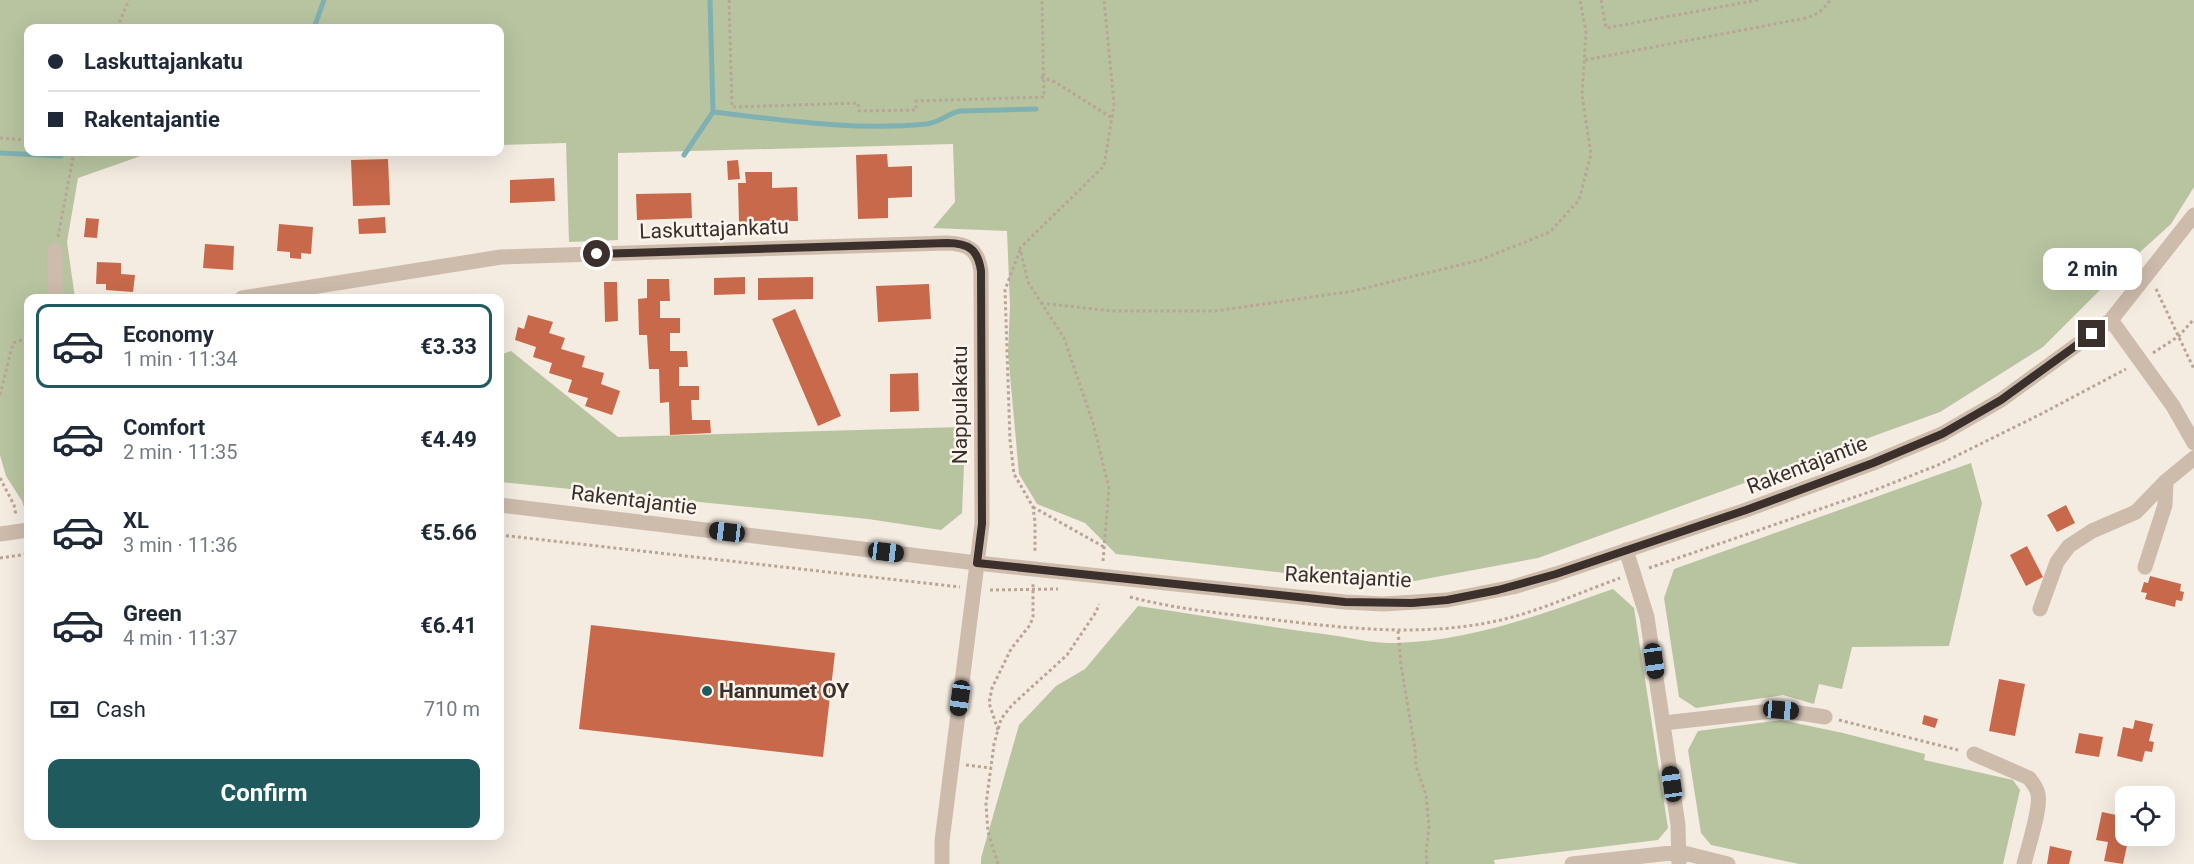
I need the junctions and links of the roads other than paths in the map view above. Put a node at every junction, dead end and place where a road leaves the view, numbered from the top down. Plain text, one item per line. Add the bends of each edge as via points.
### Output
1 (2194, 215) edge
2 (973, 249) joint
3 (55, 251) road end
4 (55, 294) edge
5 (267, 294) edge
6 (2111, 320) junction
7 (2194, 443) edge
8 (2194, 458) edge
9 (2166, 481) junction
10 (504, 505) edge
11 (24, 531) edge
12 (0, 534) edge
13 (1626, 550) junction
14 (977, 563) junction
15 (2145, 567) dead end
16 (2040, 609) dead end
17 (1825, 717) road end
18 (1663, 723) junction
19 (1974, 754) road end
20 (1680, 858) edge
21 (942, 864) edge
22 (1572, 864) edge
23 (1728, 864) edge
24 (2025, 864) edge

1 - 6 street, Rakentajantie
2 - 5 street, Laskuttajankatu via 961,243 947,243 501,257
2 - 14 street, Nappulakatu via 981,271 982,524
3 - 4 street
6 - 7 street via 2173,406
6 - 13 street, Rakentajantie via 2001,400 1942,434 1768,502
8 - 9 street
9 - 15 street via 2164,505
9 - 16 street via 2136,512 2069,546 2057,562
10 - 14 street, Rakentajantie
11 - 12 street
13 - 14 street, Rakentajantie via 1484,593 1383,604
13 - 18 street via 1647,617
14 - 21 street, Nappulakatu
17 - 18 street via 1781,710
18 - 20 street
19 - 24 street via 2029,778 2035,785 2037,808
20 - 22 street
20 - 23 street

